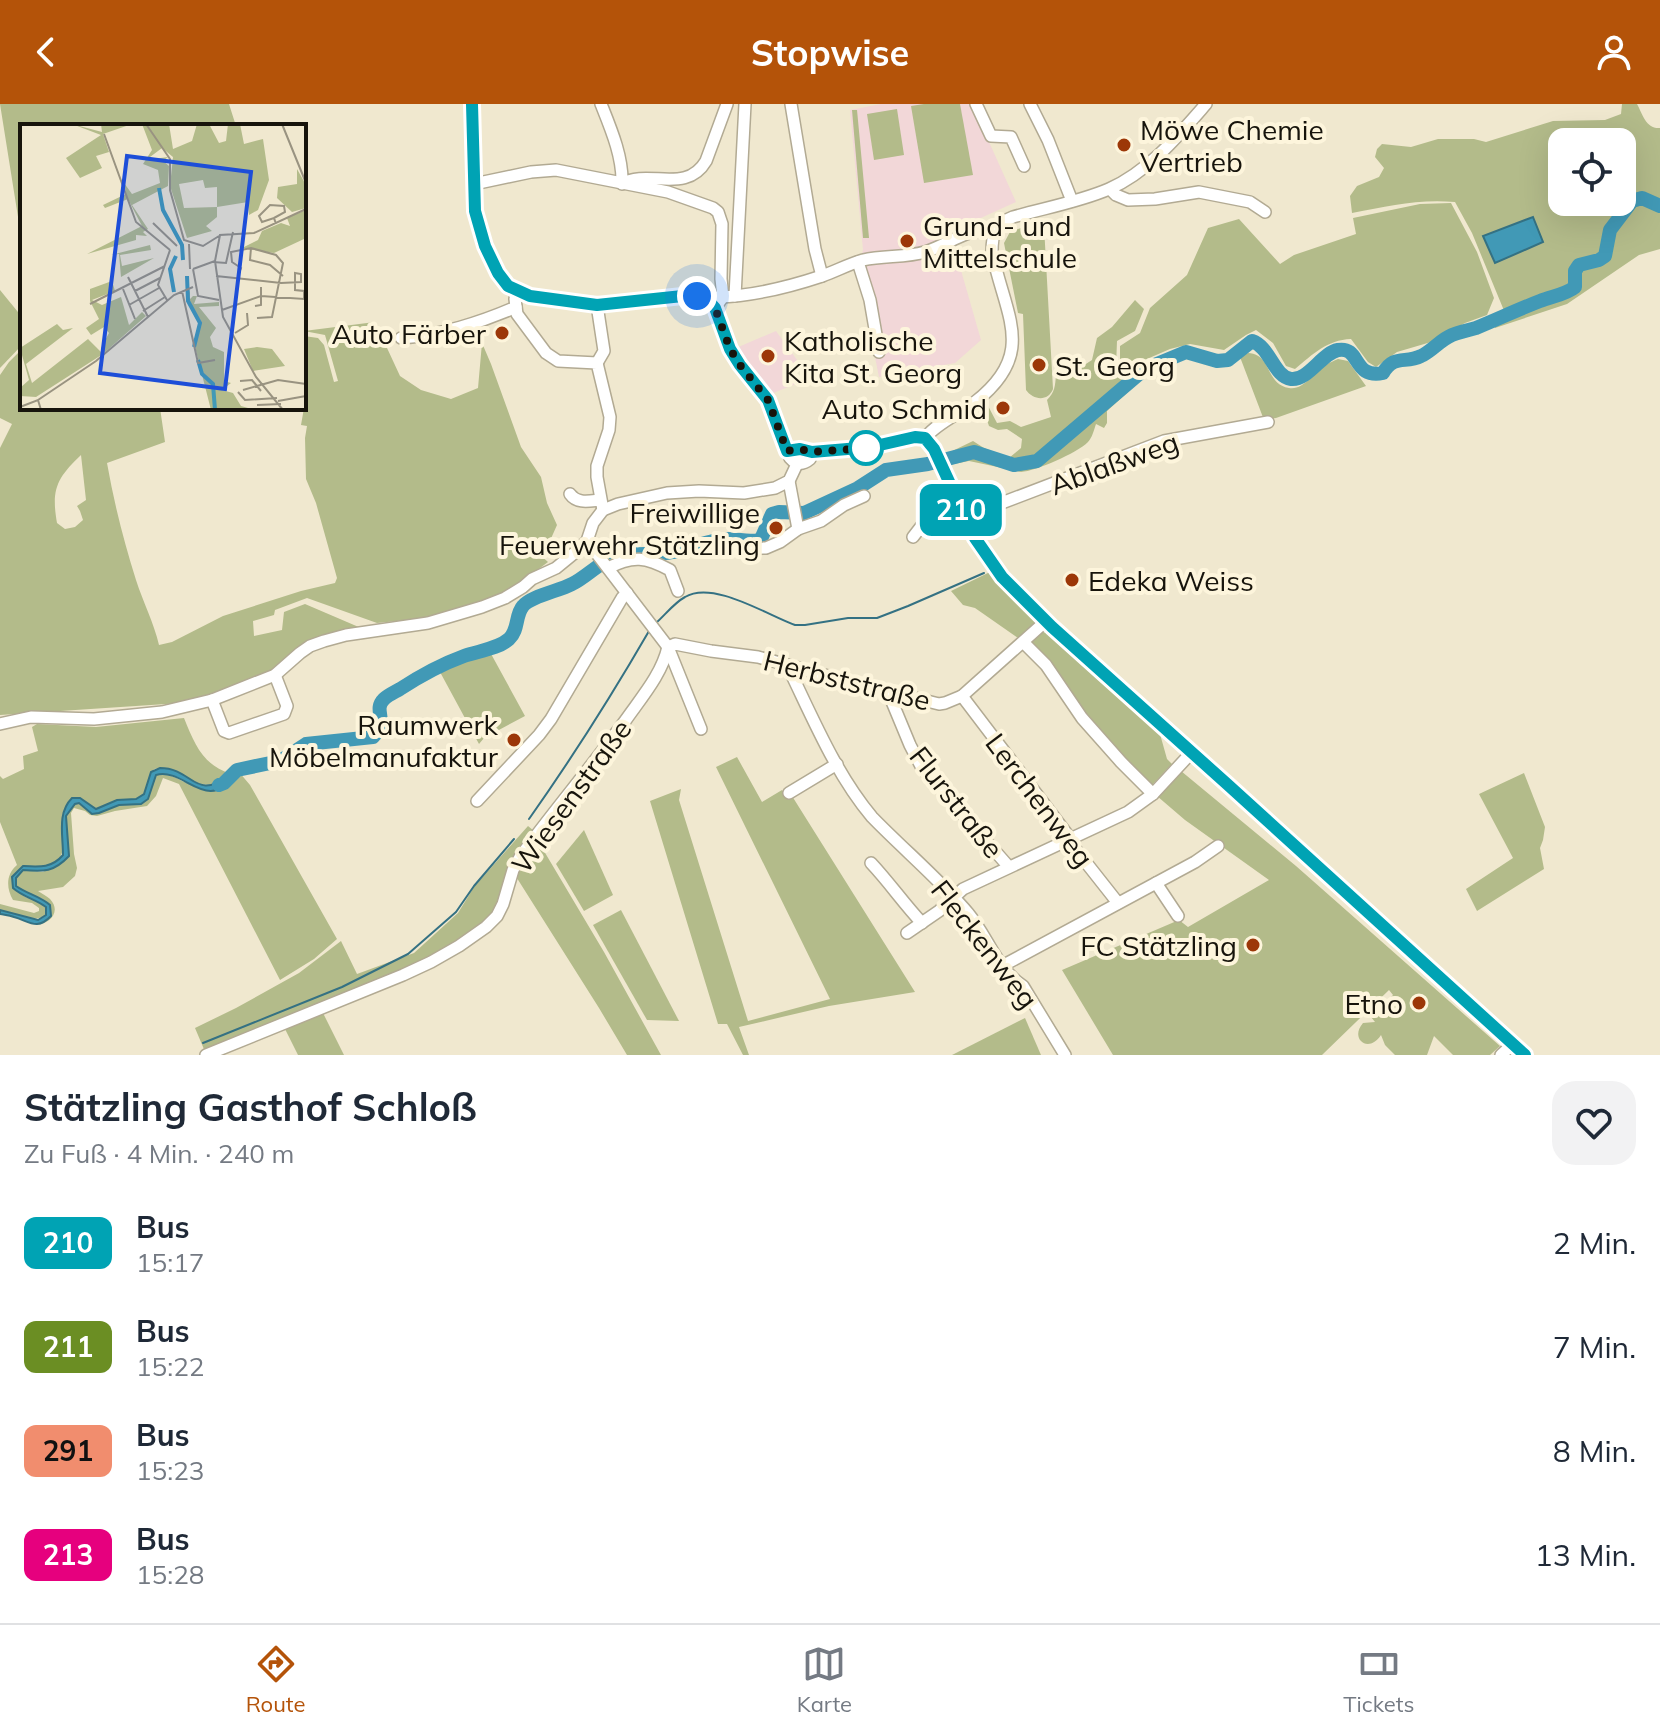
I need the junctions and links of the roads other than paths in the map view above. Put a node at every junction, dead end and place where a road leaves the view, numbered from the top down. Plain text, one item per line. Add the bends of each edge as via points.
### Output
1 (471, 104) edge
2 (601, 104) edge
3 (727, 104) edge
4 (745, 104) edge
5 (779, 104) edge
6 (976, 104) edge
7 (1030, 104) edge
8 (1206, 104) edge
9 (791, 106) edge
10 (1024, 166) dead end
11 (474, 184) junction
12 (622, 184) junction
13 (1110, 189) junction
14 (1072, 201) junction
15 (1265, 212) dead end
16 (995, 231) junction
17 (858, 262) junction
18 (822, 276) junction
19 (517, 291) junction
20 (729, 296) junction
21 (706, 298) junction
22 (597, 305) junction
23 (516, 307) junction
24 (715, 308) junction
25 (401, 338) dead end
26 (879, 352) dead end
27 (597, 363) junction
28 (1268, 422) dead end
29 (925, 438) junction
30 (787, 451) junction
31 (812, 452) junction
32 (797, 464) junction
33 (789, 481) junction
34 (570, 494) dead end
35 (864, 496) dead end
36 (602, 505) junction
37 (962, 513) junction
38 (798, 529) junction
39 (913, 537) dead end
40 (587, 541) junction
41 (726, 549) dead end
42 (605, 564) junction
43 (678, 591) dead end
44 (627, 593) junction
45 (1046, 621) junction
46 (1024, 643) junction
47 (668, 647) junction
48 (787, 665) junction
49 (275, 675) junction
50 (888, 692) junction
51 (962, 696) junction
52 (212, 700) junction
53 (0, 724) edge
54 (701, 729) dead end
55 (1192, 752) junction
56 (837, 764) junction
57 (789, 793) dead end
58 (1153, 794) junction
59 (477, 801) dead end
60 (1070, 838) junction
61 (1218, 846) dead end
62 (871, 863) dead end
63 (1009, 867) junction
64 (1156, 883) junction
65 (954, 898) junction
66 (1118, 903) junction
67 (1178, 916) dead end
68 (922, 923) junction
69 (907, 933) dead end
70 (1002, 966) junction
71 (1513, 1044) junction
72 (206, 1055) edge
73 (1065, 1055) edge
74 (1501, 1055) edge
75 (1525, 1055) edge

1 - 11 street
2 - 12 street via 617,147
3 - 12 street via 706,161 694,174
4 - 20 street
5 - 9 street
6 - 10 street via 991,136 1011,137
7 - 14 street
8 - 13 street via 1154,159
9 - 18 street
11 - 12 street via 556,170
11 - 19 street via 485,246 503,281
12 - 20 street via 668,192 718,212 721,279
13 - 14 street
13 - 15 street via 1128,200 1199,192 1250,202
14 - 16 street via 1002,221
16 - 17 street via 979,229 926,252
16 - 29 street via 992,252 1014,340 1011,359 989,392
17 - 18 street
17 - 26 street
18 - 20 street
19 - 22 street
19 - 23 street
20 - 21 street
20 - 24 street
21 - 22 street
21 - 24 street
22 - 27 street via 604,351
23 - 25 street
23 - 27 street via 551,358
24 - 30 street via 730,349 768,400
27 - 36 street via 610,417 597,466
28 - 37 street, Ablaßweg via 1159,443
29 - 31 street
29 - 37 street
30 - 31 street
30 - 32 street
31 - 32 street via 810,459
32 - 33 street
33 - 36 street via 744,493 667,493
33 - 38 street
34 - 36 street via 578,501
35 - 38 street
36 - 40 street
37 - 39 street, Ablaßweg via 923,524
37 - 45 street via 1002,577
38 - 41 street via 766,548
40 - 42 street
40 - 49 street via 556,568 505,598 428,623 324,641
42 - 43 street via 649,561 670,570
42 - 44 street
44 - 47 street
44 - 59 street via 551,719
45 - 46 street, Herbststraße
45 - 55 street
46 - 51 street, Herbststraße
46 - 58 street via 1082,718
47 - 48 street, Herbststraße via 675,644
47 - 54 street
47 - 72 street, Wiesenstraße via 639,701 520,857 503,904 486,927 431,962
48 - 50 street, Herbststraße
48 - 56 street, Fleckenweg
49 - 52 street
49 - 52 street via 287,706 284,714 229,733
50 - 51 street, Herbststraße via 939,704
50 - 63 street, Flurstraße via 922,768
51 - 60 street, Lerchenweg
52 - 53 street via 162,712 94,719 31,717
55 - 58 street
55 - 71 street
56 - 57 street
56 - 65 street, Fleckenweg via 872,817
58 - 60 street via 1128,812
60 - 63 street
60 - 66 street, Lerchenweg
61 - 64 street
62 - 68 street
63 - 65 street
64 - 66 street
64 - 67 street
65 - 68 street
65 - 70 street, Fleckenweg
66 - 70 street
68 - 69 street
70 - 73 street, Fleckenweg via 1023,986
71 - 74 street
71 - 75 street

